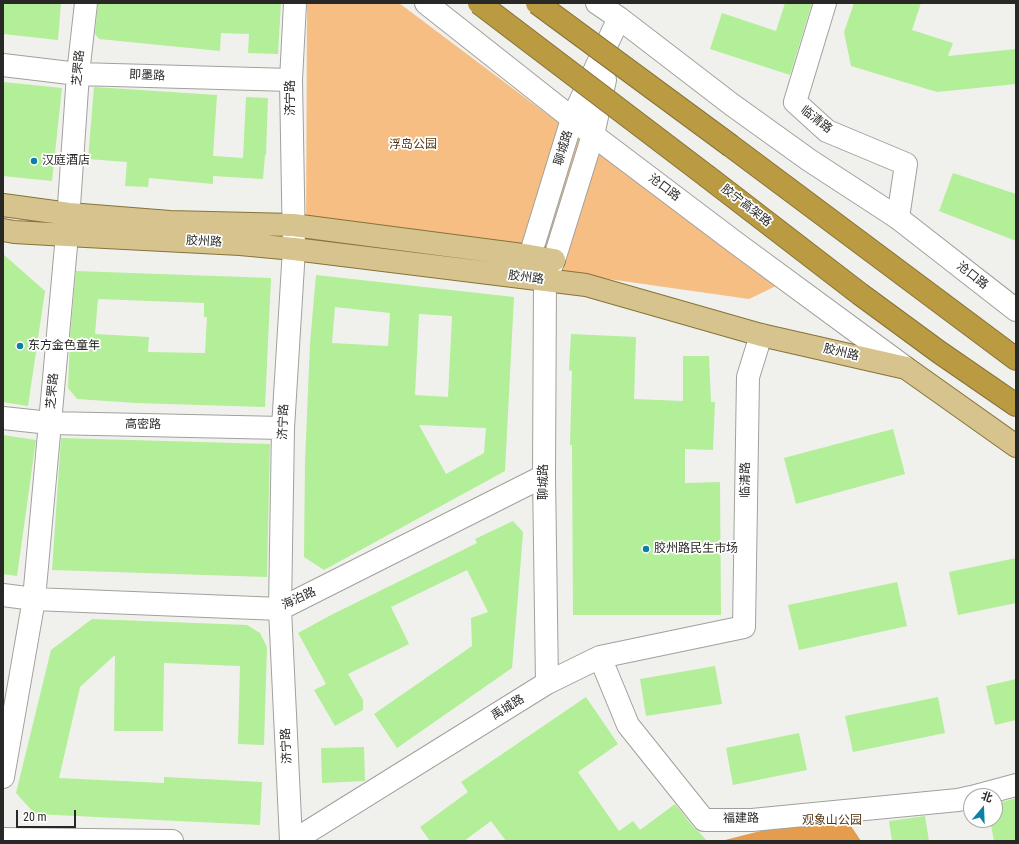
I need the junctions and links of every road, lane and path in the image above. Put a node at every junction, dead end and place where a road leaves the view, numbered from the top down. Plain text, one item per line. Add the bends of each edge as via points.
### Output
1 (86, 3) edge
2 (295, 3) edge
3 (426, 3) edge
4 (479, 3) edge
5 (537, 3) edge
6 (596, 3) edge
7 (825, 3) edge
8 (621, 10) edge
9 (3, 65) edge
10 (78, 74) junction
11 (291, 80) junction
12 (572, 119) junction
13 (593, 135) junction
14 (3, 205) edge
15 (68, 214) junction
16 (898, 218) junction
17 (293, 225) junction
18 (3, 230) edge
19 (67, 235) junction
20 (294, 249) junction
21 (530, 256) junction
22 (554, 260) junction
23 (545, 280) junction
24 (1016, 310) edge
25 (761, 335) junction
26 (939, 352) junction
27 (1016, 359) edge
28 (906, 368) junction
29 (1016, 405) edge
30 (1016, 417) edge
31 (3, 418) edge
32 (50, 423) junction
33 (283, 428) junction
34 (1016, 446) edge
35 (544, 476) junction
36 (3, 595) edge
37 (34, 599) junction
38 (280, 609) junction
39 (744, 627) joint
40 (600, 657) junction
41 (547, 683) junction
42 (3, 777) edge
43 (1016, 785) edge
44 (1003, 788) edge
45 (963, 799) edge
46 (3, 839) edge
47 (172, 841) edge
48 (292, 841) edge

1 - 10 street, 芝罘路
2 - 11 street, 济宁路
3 - 12 street, 沧口路
4 - 26 highway, 胶宁高架路, bridge
5 - 27 highway, bridge
6 - 8 street, 沧口路
7 - 16 street, 临清路 via 795,102 827,131 906,164
8 - 12 street, 聊城路
8 - 13 street, 聊城路
8 - 16 street, 沧口路 via 731,104 809,160
9 - 10 street, 即墨路
10 - 11 street, 即墨路
10 - 15 street, 芝罘路
11 - 17 street, 济宁路
12 - 13 street, 沧口路
12 - 21 street, 聊城路
13 - 22 street, 聊城路
13 - 28 street, 沧口路
14 - 15 main road, 胶州路
15 - 17 main road, 胶州路 via 170,222
15 - 19 street, 芝罘路
16 - 24 street, 沧口路
17 - 20 street, 济宁路
17 - 21 main road, 胶州路
18 - 19 main road, 胶州路
19 - 20 main road, 胶州路
19 - 32 street, 芝罘路
20 - 23 main road, 胶州路
20 - 33 street, 济宁路
21 - 22 main road, 胶州路
21 - 23 street
22 - 23 street, 聊城路
23 - 25 main road, 胶州路 via 586,285
23 - 35 street, 聊城路
25 - 28 main road, 胶州路
25 - 39 street, 临清路 via 748,378
26 - 29 highway, 胶宁高架路
26 - 30 highway
28 - 34 main road, 胶州路
31 - 32 street, 高密路
32 - 33 street, 高密路
32 - 37 street, 芝罘路
33 - 38 street, 济宁路
35 - 38 street, 海泊路
35 - 41 street, 聊城路
36 - 37 street, 海泊路
37 - 38 street, 海泊路
37 - 42 street, 芝罘路
38 - 48 street, 济宁路
39 - 40 street, 禹城路
40 - 41 street, 禹城路
40 - 45 street, 福建路 via 628,725 704,820 752,820
41 - 48 street, 禹城路
43 - 44 street
46 - 47 street

